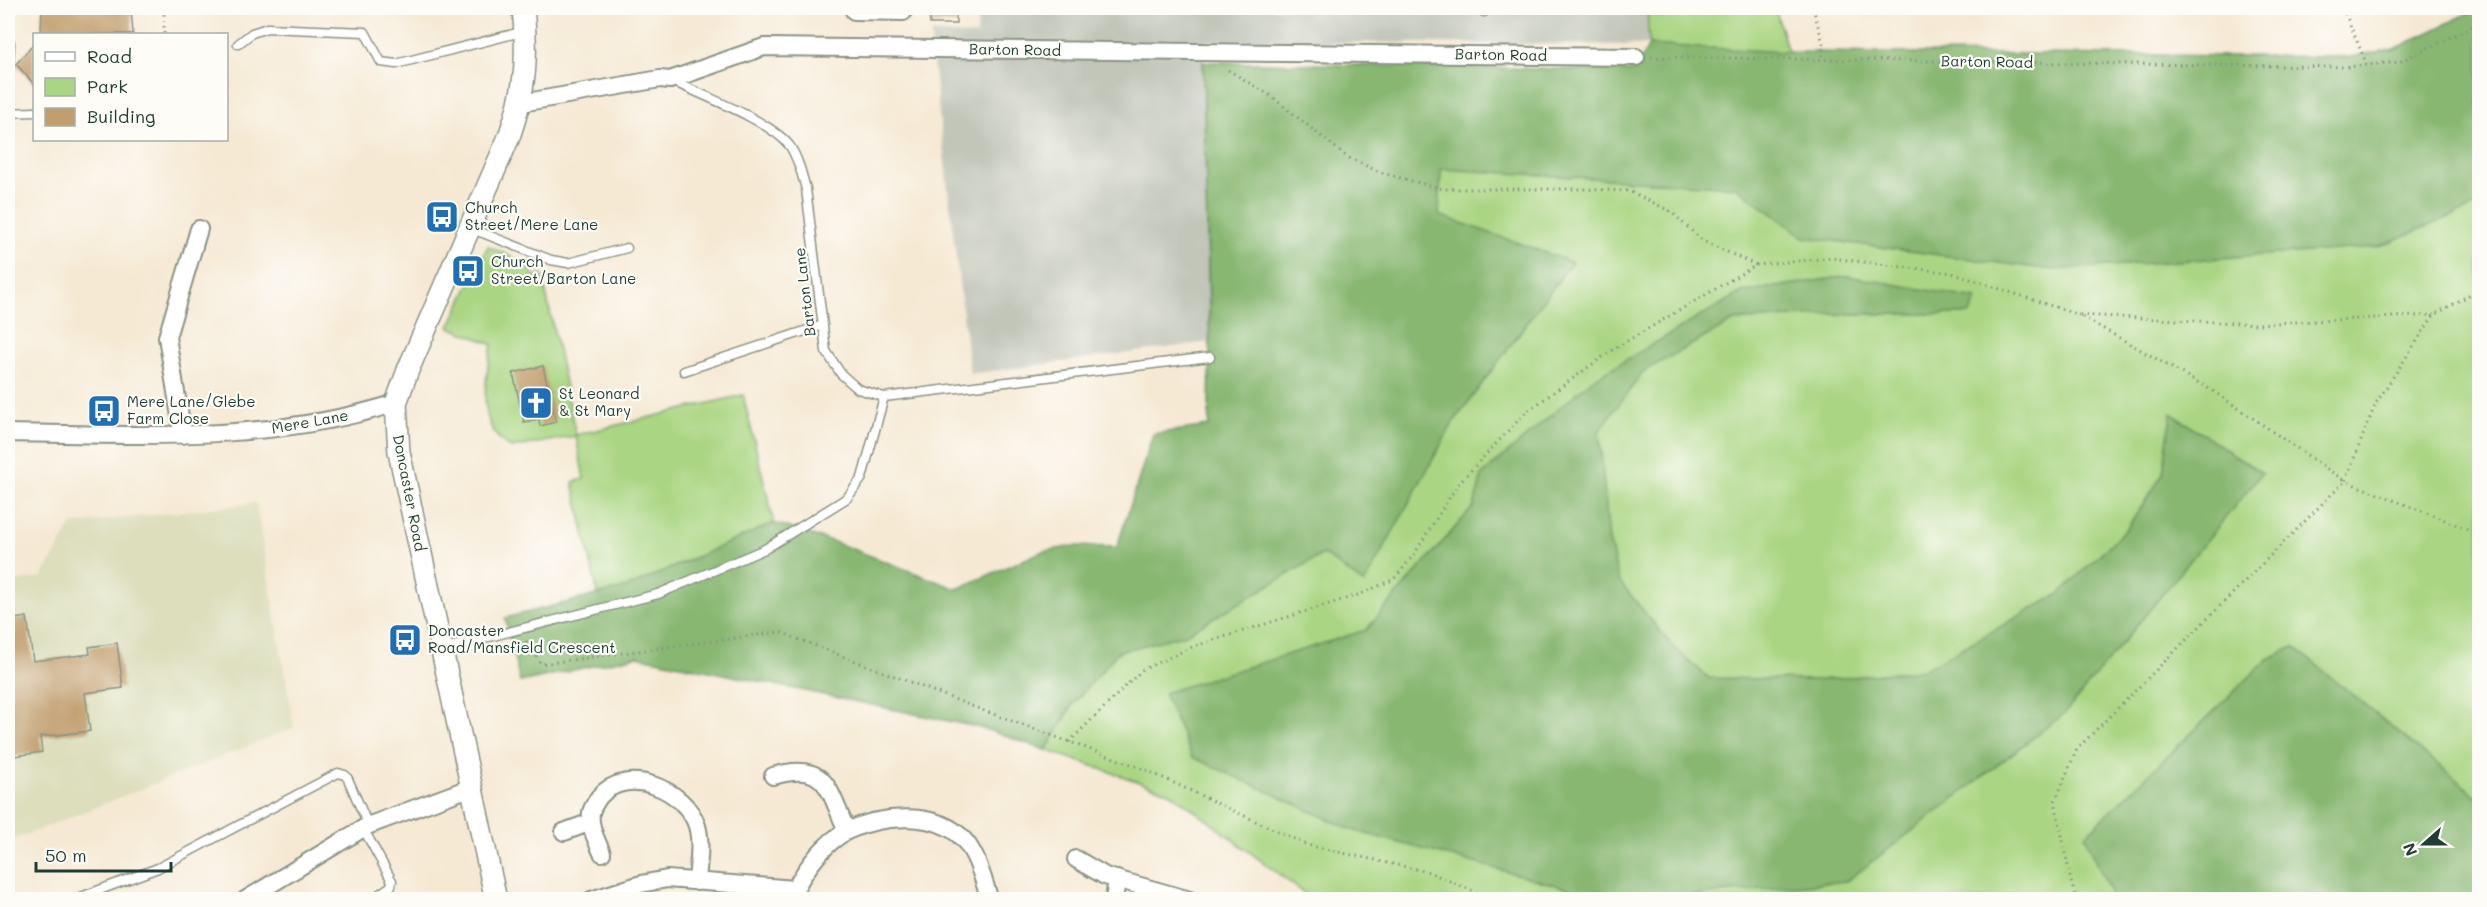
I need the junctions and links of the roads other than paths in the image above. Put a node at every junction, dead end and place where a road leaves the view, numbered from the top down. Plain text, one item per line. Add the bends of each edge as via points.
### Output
1 (523, 8) edge
2 (854, 8) edge
3 (903, 8) edge
4 (526, 31) junction
5 (10, 44) dead end
6 (238, 44) dead end
7 (1636, 57) road end
8 (670, 80) junction
9 (8, 88) edge
10 (521, 103) junction
11 (33, 112) edge
12 (8, 113) edge
13 (8, 155) edge
14 (470, 228) junction
15 (199, 229) dead end
16 (8, 241) edge
17 (627, 248) dead end
18 (823, 325) junction
19 (1210, 357) dead end
20 (684, 370) dead end
21 (884, 397) junction
22 (396, 403) junction
23 (8, 433) edge
24 (183, 435) junction
25 (442, 650) junction
26 (773, 776) dead end
27 (472, 787) junction
28 (591, 822) junction
29 (366, 827) junction
30 (847, 831) junction
31 (564, 832) dead end
32 (602, 854) dead end
33 (1076, 859) dead end
34 (1117, 879) junction
35 (697, 882) junction
36 (797, 894) edge
37 (73, 900) edge
38 (245, 900) edge
39 (371, 900) edge
40 (496, 900) edge
41 (591, 900) edge
42 (990, 900) edge
43 (1114, 900) edge
44 (1190, 900) edge

1 - 4 street, Doncaster Road
2 - 3 street via 903,12
4 - 6 lane via 396,64 381,62 365,32 267,28
4 - 10 street, Doncaster Road
5 - 9 lane
7 - 8 street, Barton Road via 764,47
8 - 10 street, Barton Road
8 - 18 lane, Barton Lane via 769,127 790,146 806,189
10 - 14 street, Doncaster Road
11 - 12 lane
13 - 16 lane
14 - 17 lane via 568,263
14 - 22 street, Doncaster Road
15 - 24 street via 166,337
18 - 20 lane
18 - 21 lane, Barton Lane via 826,351 841,374 858,389
19 - 21 lane, Barton Lane
21 - 25 lane via 862,478 847,498 765,549 658,594
22 - 24 street, Mere Lane via 344,418 269,430
22 - 25 street, Doncaster Road via 399,452
23 - 24 street, Mere Lane
25 - 27 street, Doncaster Road
26 - 30 street via 789,771 815,774 825,782
27 - 29 street
27 - 40 street, Doncaster Road
28 - 31 street
28 - 32 street
28 - 35 street via 595,802 614,785 652,784 678,798 691,810 698,828
29 - 37 lane via 348,779 338,773 158,868
29 - 38 street
29 - 39 lane via 392,881 391,886
30 - 36 street via 829,844 802,876
30 - 42 street via 883,821 920,818 947,826 965,841
33 - 34 street
34 - 43 street
34 - 44 street
35 - 36 street
35 - 41 street via 667,879

